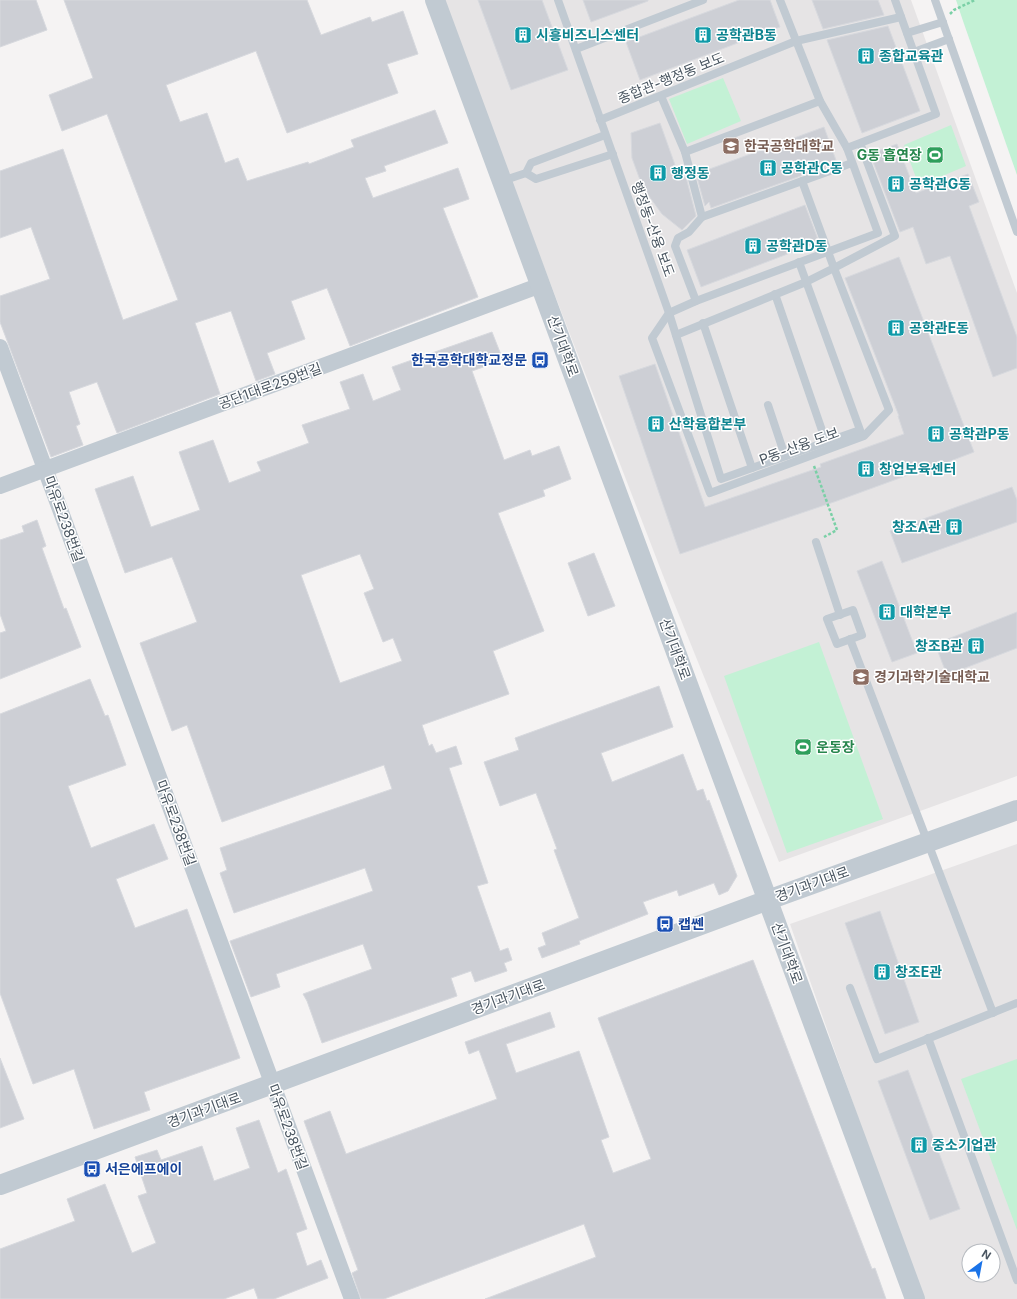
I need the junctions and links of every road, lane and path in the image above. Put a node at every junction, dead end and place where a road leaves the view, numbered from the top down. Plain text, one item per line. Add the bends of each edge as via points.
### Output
1 (435, 0) edge
2 (558, 0) edge
3 (703, 0) edge
4 (780, 0) edge
5 (895, 0) edge
6 (935, 0) edge
7 (975, 0) edge
8 (954, 10) dead end
9 (901, 17) junction
10 (943, 22) junction
11 (907, 33) junction
12 (950, 39) junction
13 (796, 41) junction
14 (576, 49) junction
15 (914, 52) junction
16 (661, 96) junction
17 (820, 101) junction
18 (600, 120) junction
19 (605, 136) junction
20 (860, 143) junction
21 (848, 148) junction
22 (684, 152) junction
23 (613, 154) junction
24 (852, 163) junction
25 (526, 173) junction
26 (502, 181) junction
27 (802, 181) junction
28 (702, 217) junction
29 (1017, 232) edge
30 (829, 251) junction
31 (799, 262) junction
32 (834, 268) junction
33 (806, 282) junction
34 (541, 285) junction
35 (775, 294) junction
36 (696, 301) junction
37 (669, 313) junction
38 (702, 324) junction
39 (676, 335) junction
40 (0, 347) edge
41 (768, 405) dead end
42 (826, 442) junction
43 (807, 448) junction
44 (785, 456) junction
45 (752, 468) junction
46 (45, 469) junction
47 (0, 486) edge
48 (816, 542) joint
49 (840, 615) junction
50 (850, 639) junction
51 (1017, 810) edge
52 (927, 843) junction
53 (768, 900) junction
54 (850, 988) dead end
55 (1017, 1003) edge
56 (993, 1013) junction
57 (928, 1038) junction
58 (272, 1084) junction
59 (0, 1185) edge
60 (1017, 1280) edge
61 (352, 1299) edge
62 (915, 1299) edge

1 - 26 street, 산기대학로
2 - 14 lane, 행정동-산융 보도
3 - 14 lane
4 - 13 lane
5 - 9 lane
6 - 10 lane
7 - 8 path
9 - 11 lane
9 - 13 lane, 종합관-행정동 보도
10 - 11 lane
10 - 12 lane
11 - 15 lane
12 - 15 lane
12 - 29 lane
13 - 16 lane, 종합관-행정동 보도
13 - 17 lane
14 - 18 lane, 행정동-산융 보도
15 - 20 lane via 936,114
16 - 18 lane, 종합관-행정동 보도
16 - 22 lane
17 - 21 lane
17 - 22 lane
18 - 19 lane, 행정동-산융 보도
19 - 23 lane, 행정동-산융 보도
19 - 25 lane via 531,163
20 - 21 lane
20 - 32 lane via 895,236
21 - 24 lane
22 - 28 lane
23 - 25 lane via 536,178
23 - 37 lane, 행정동-산융 보도
24 - 27 lane
24 - 30 lane via 878,233
25 - 26 lane
26 - 34 street, 산기대학로
27 - 28 lane
27 - 30 lane
28 - 36 lane via 689,232 678,238 675,246
30 - 31 lane
30 - 32 lane
31 - 33 lane
31 - 36 lane
32 - 33 lane
32 - 37 lane, P동-산융 도보 via 889,410 864,436 710,493 652,338
33 - 35 lane
33 - 42 lane via 860,430
34 - 46 street, 공단1대로259번길
34 - 53 street, 산기대학로
35 - 38 lane
35 - 42 lane
36 - 37 lane
37 - 39 lane, 행정동-산융 보도
38 - 39 lane
38 - 45 lane
39 - 45 lane, 행정동-산융 보도 via 721,479
40 - 46 street, 마유로238번길
41 - 44 lane
42 - 43 lane
43 - 44 lane
43 - 48 path via 837,530
44 - 45 lane
46 - 47 street, 공단1대로259번길
46 - 58 street, 마유로238번길
48 - 49 lane
49 - 50 lane via 853,610 862,635
49 - 50 lane via 828,619 836,644
50 - 52 lane
51 - 52 street, 경기과기대로
52 - 53 street, 경기과기대로
52 - 56 lane
53 - 58 street, 경기과기대로
53 - 62 street, 산기대학로
54 - 57 lane via 877,1059
55 - 56 lane
56 - 57 lane
57 - 60 lane
58 - 59 street, 경기과기대로
58 - 61 street, 마유로238번길

